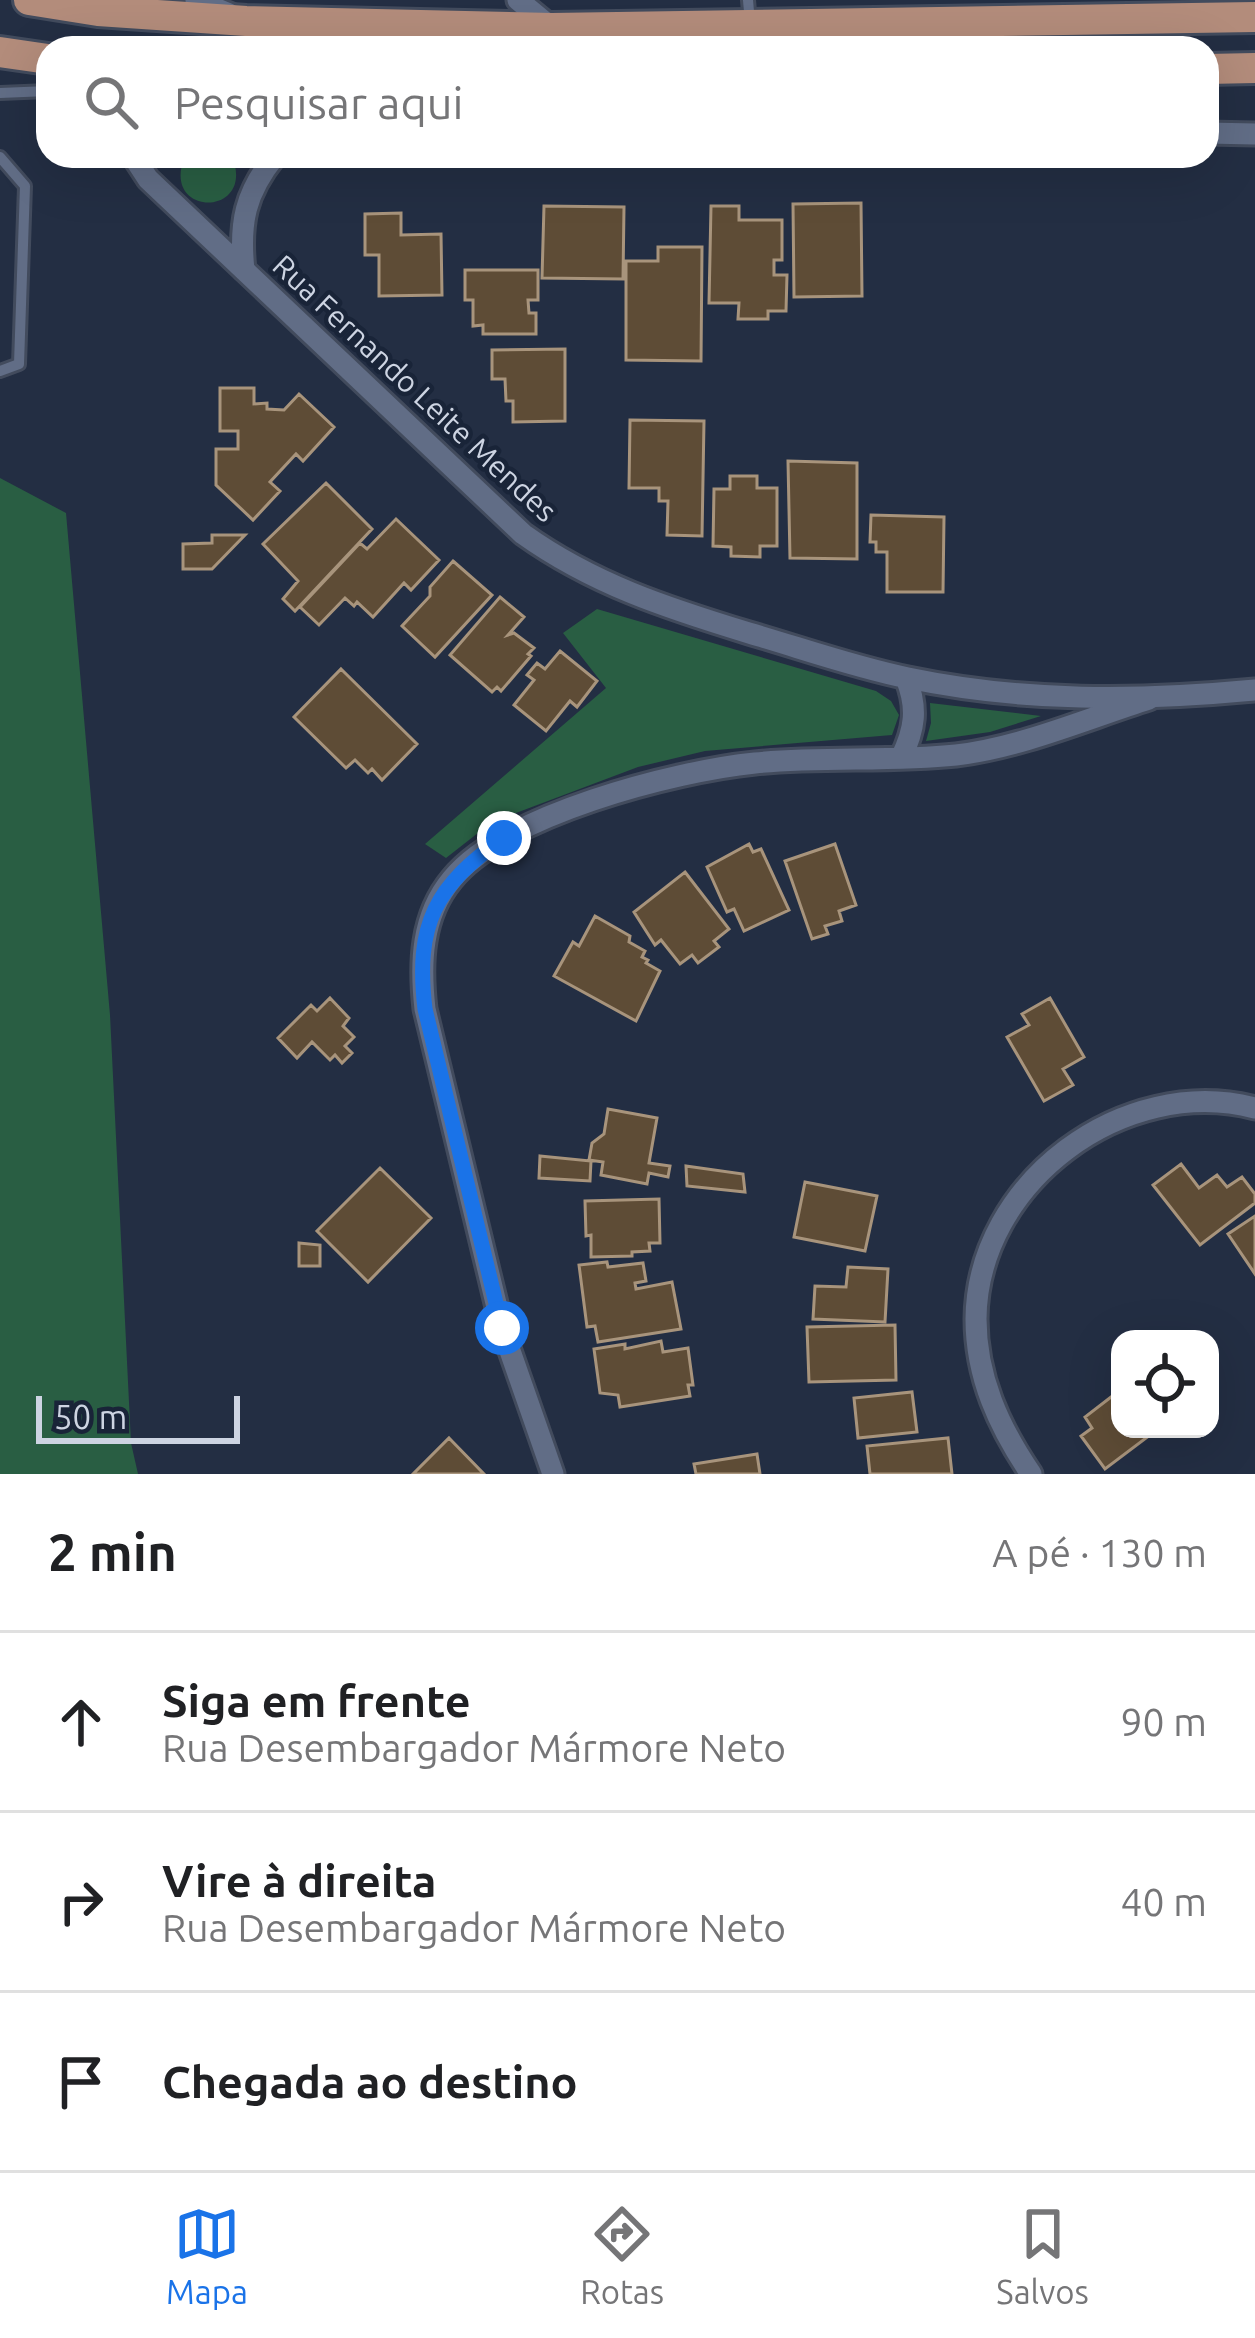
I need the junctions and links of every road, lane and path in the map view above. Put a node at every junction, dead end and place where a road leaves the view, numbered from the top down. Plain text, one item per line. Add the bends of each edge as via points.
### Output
1 (29, 0) edge
2 (196, 0) edge
3 (518, 0) edge
4 (1186, 8) edge
5 (749, 13) edge
6 (1255, 17) edge
7 (247, 21) junction
8 (552, 28) junction
9 (0, 52) edge
10 (36, 57) edge
11 (1255, 68) edge
12 (1219, 69) edge
13 (36, 92) edge
14 (0, 93) edge
15 (1219, 134) edge
16 (1255, 134) edge
17 (0, 157) edge
18 (141, 168) edge
19 (266, 168) edge
20 (244, 270) junction
21 (0, 371) edge
22 (906, 678) junction
23 (1255, 690) edge
24 (1149, 699) junction
25 (901, 758) junction
26 (1255, 1108) edge
27 (553, 1474) edge
28 (1031, 1474) edge

1 - 7 main road
2 - 7 street
3 - 8 street
4 - 5 main road
4 - 6 main road
5 - 8 main road
7 - 8 main road
9 - 10 main road
11 - 12 main road
13 - 14 lane
15 - 16 street
17 - 21 lane via 25,186 25,207 19,364
18 - 20 street, Rua Fernando Leite Mendes
19 - 20 street via 243,210
20 - 22 street, Rua Fernando Leite Mendes via 523,534 563,562 670,609
22 - 24 street, Rua Fernando Leite Mendes via 1044,696
22 - 25 street via 915,720
23 - 24 street, Rua Fernando Leite Mendes
24 - 25 street via 1010,745
25 - 27 street via 759,762 630,788 504,838 452,878 437,904 420,970 425,1009 502,1328
26 - 28 street via 1172,1104 1126,1117 1042,1168 1008,1210 986,1261 976,1318 996,1417

